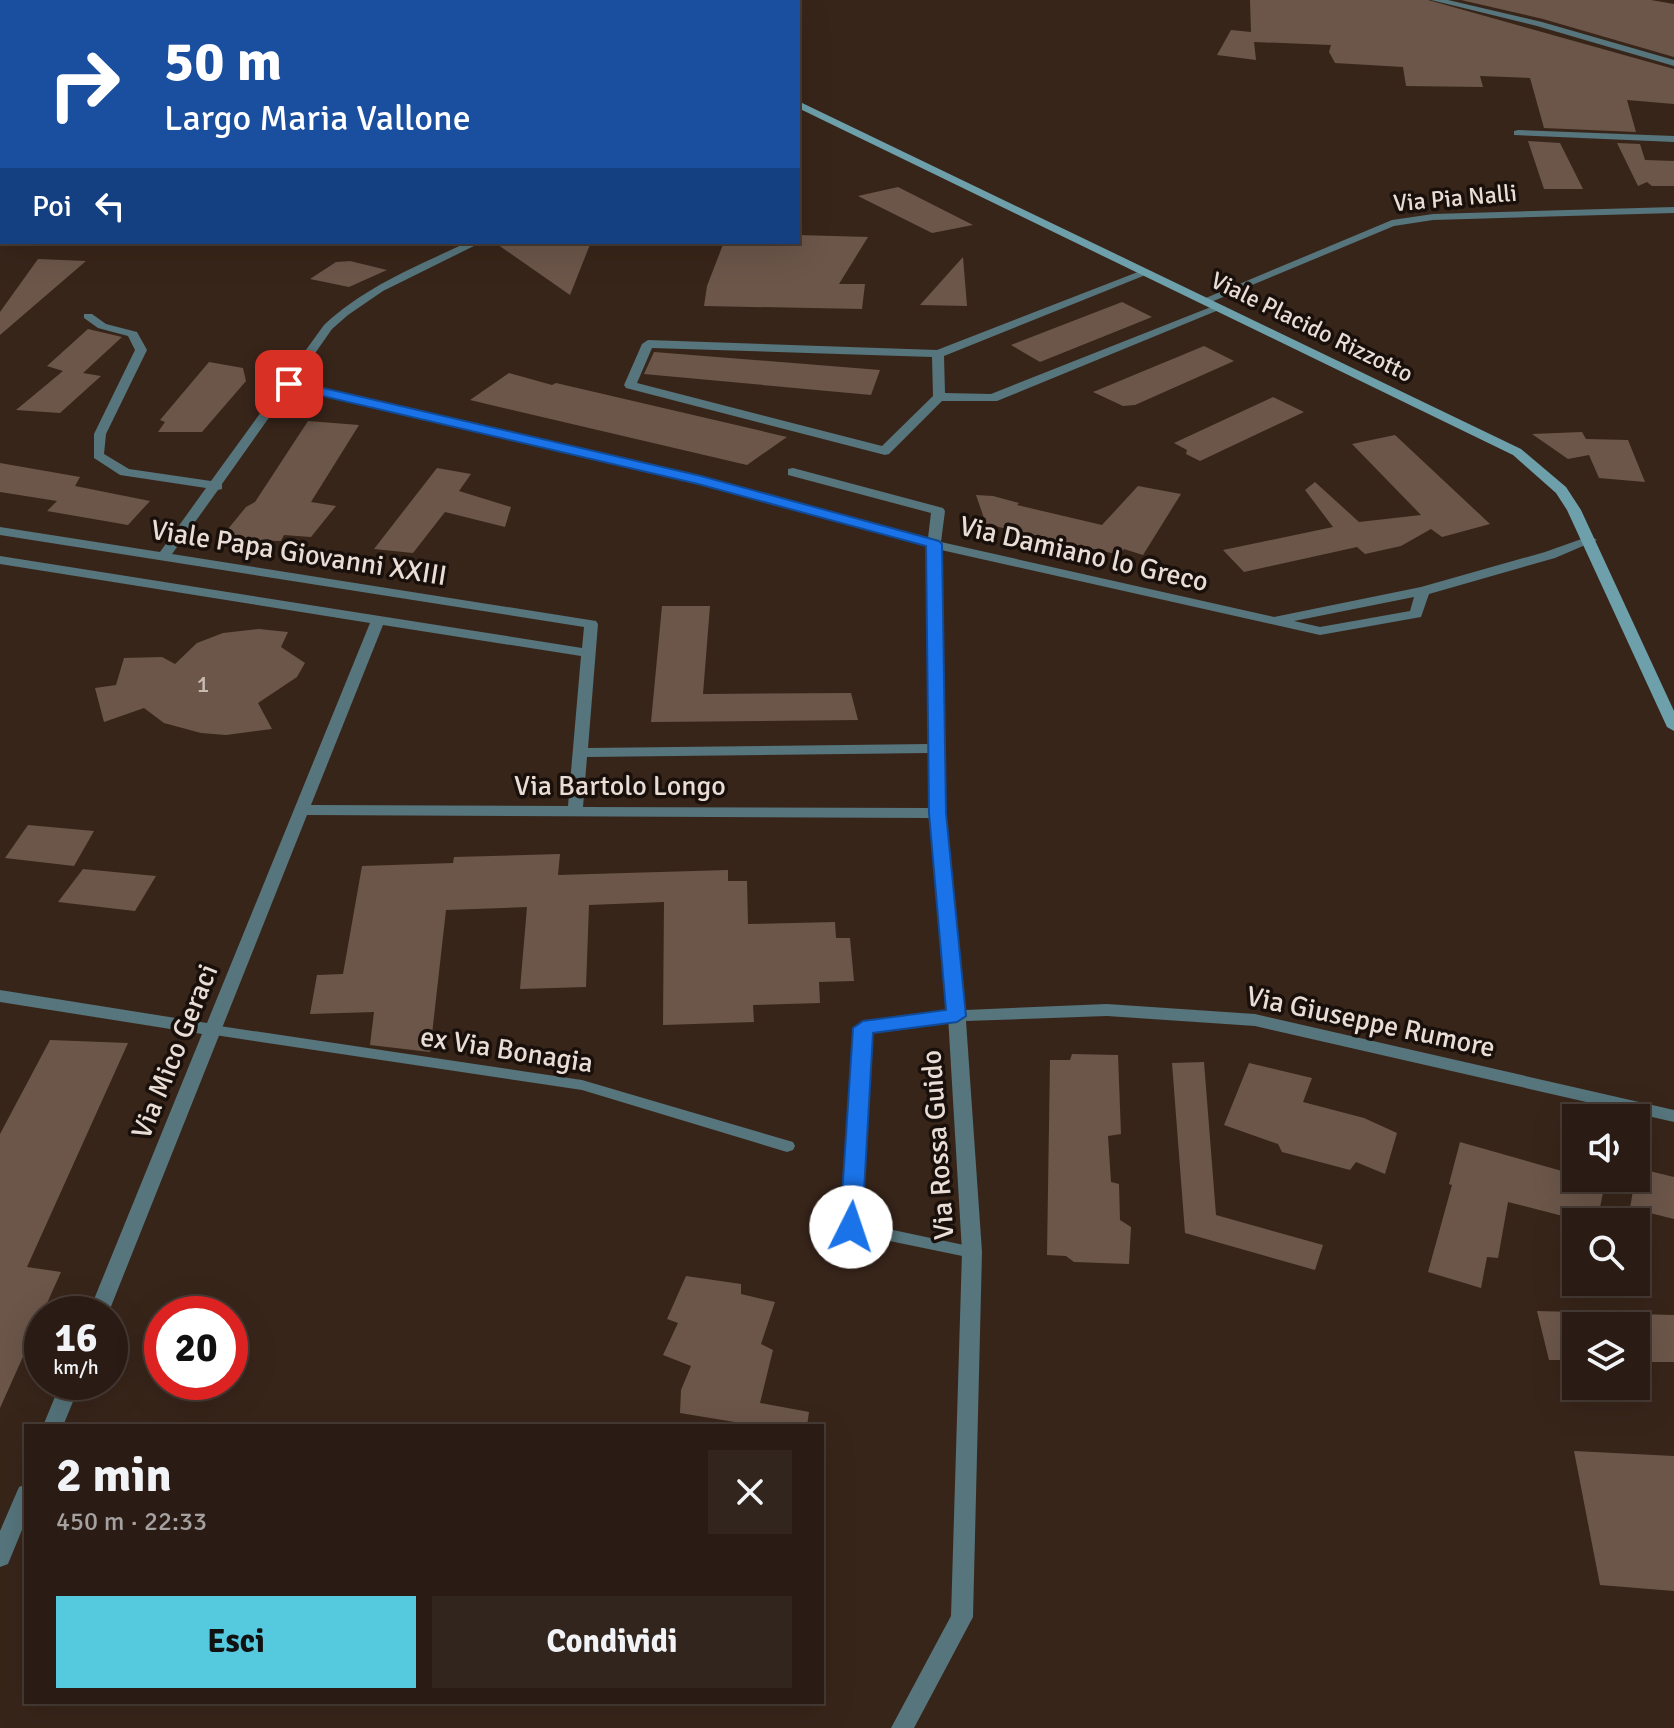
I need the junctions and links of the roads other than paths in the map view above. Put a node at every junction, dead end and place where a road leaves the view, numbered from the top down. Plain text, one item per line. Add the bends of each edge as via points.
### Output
1 (1436, 0) edge
2 (1674, 63) edge
3 (800, 105) edge
4 (1518, 133) dead end
5 (1674, 139) edge
6 (1674, 210) edge
7 (473, 244) edge
8 (1147, 272) junction
9 (1207, 300) junction
10 (1220, 307) junction
11 (88, 316) dead end
12 (938, 354) junction
13 (289, 384) junction
14 (939, 397) junction
15 (793, 472) dead end
16 (217, 486) junction
17 (0, 531) edge
18 (1590, 540) junction
19 (934, 544) junction
20 (163, 557) junction
21 (0, 560) edge
22 (1423, 591) junction
23 (378, 620) junction
24 (1274, 621) junction
25 (587, 653) junction
26 (1674, 727) edge
27 (936, 748) junction
28 (579, 753) junction
29 (301, 810) junction
30 (575, 811) junction
31 (937, 813) junction
32 (0, 996) edge
33 (957, 1016) junction
34 (213, 1030) junction
35 (1674, 1116) edge
36 (787, 1146) dead end
37 (972, 1252) junction
38 (105, 1296) edge
39 (64, 1400) edge
40 (54, 1424) edge
41 (24, 1498) edge
42 (0, 1558) edge
43 (902, 1728) edge

1 - 2 street
3 - 8 street, Viale Placido Rizzotto
4 - 5 street
6 - 9 street, Via Pia Nalli via 1433,217 1392,223
7 - 13 street via 343,311
8 - 9 street, Viale Placido Rizzotto
8 - 12 street
9 - 10 street, Viale Placido Rizzotto
10 - 14 street via 993,398
10 - 18 street, Viale Placido Rizzotto via 1517,452 1561,490
11 - 16 street via 102,326 133,334 141,350 100,434 98,455 125,472
12 - 14 street
12 - 14 street via 648,344 630,385 885,451
13 - 16 street
13 - 19 street, Via Damiano lo Greco via 701,480
15 - 19 street, Via Rossa Guido via 938,511
16 - 20 street
17 - 20 street, Viale Papa Giovanni XXIII
18 - 22 street, Via Damiano lo Greco
18 - 26 street, Viale Placido Rizzotto
19 - 24 street, Via Damiano lo Greco
19 - 27 street, Via Rossa Guido
20 - 25 street, Viale Papa Giovanni XXIII via 591,624
21 - 23 street, Viale Papa Giovanni XXIII
22 - 24 street, Via Damiano lo Greco
22 - 24 street via 1416,614 1320,631
23 - 25 street, Viale Papa Giovanni XXIII
23 - 29 street, Via Mico Geraci
25 - 28 street
27 - 28 street
27 - 31 street, Via Rossa Guido
28 - 30 street
29 - 30 street, Via Bartolo Longo
29 - 34 street, Via Mico Geraci
30 - 31 street, Via Bartolo Longo
31 - 33 street, Via Rossa Guido
32 - 34 street
33 - 35 street, Via Giuseppe Rumore via 1107,1010 1255,1020
33 - 37 street, Via Rossa Guido
33 - 37 lane via 863,1028 851,1227
34 - 36 lane, ex Via Bonagia via 582,1085
34 - 38 street, Via Mico Geraci
37 - 43 street, Via Rossa Guido via 962,1617
39 - 40 street
41 - 42 street

